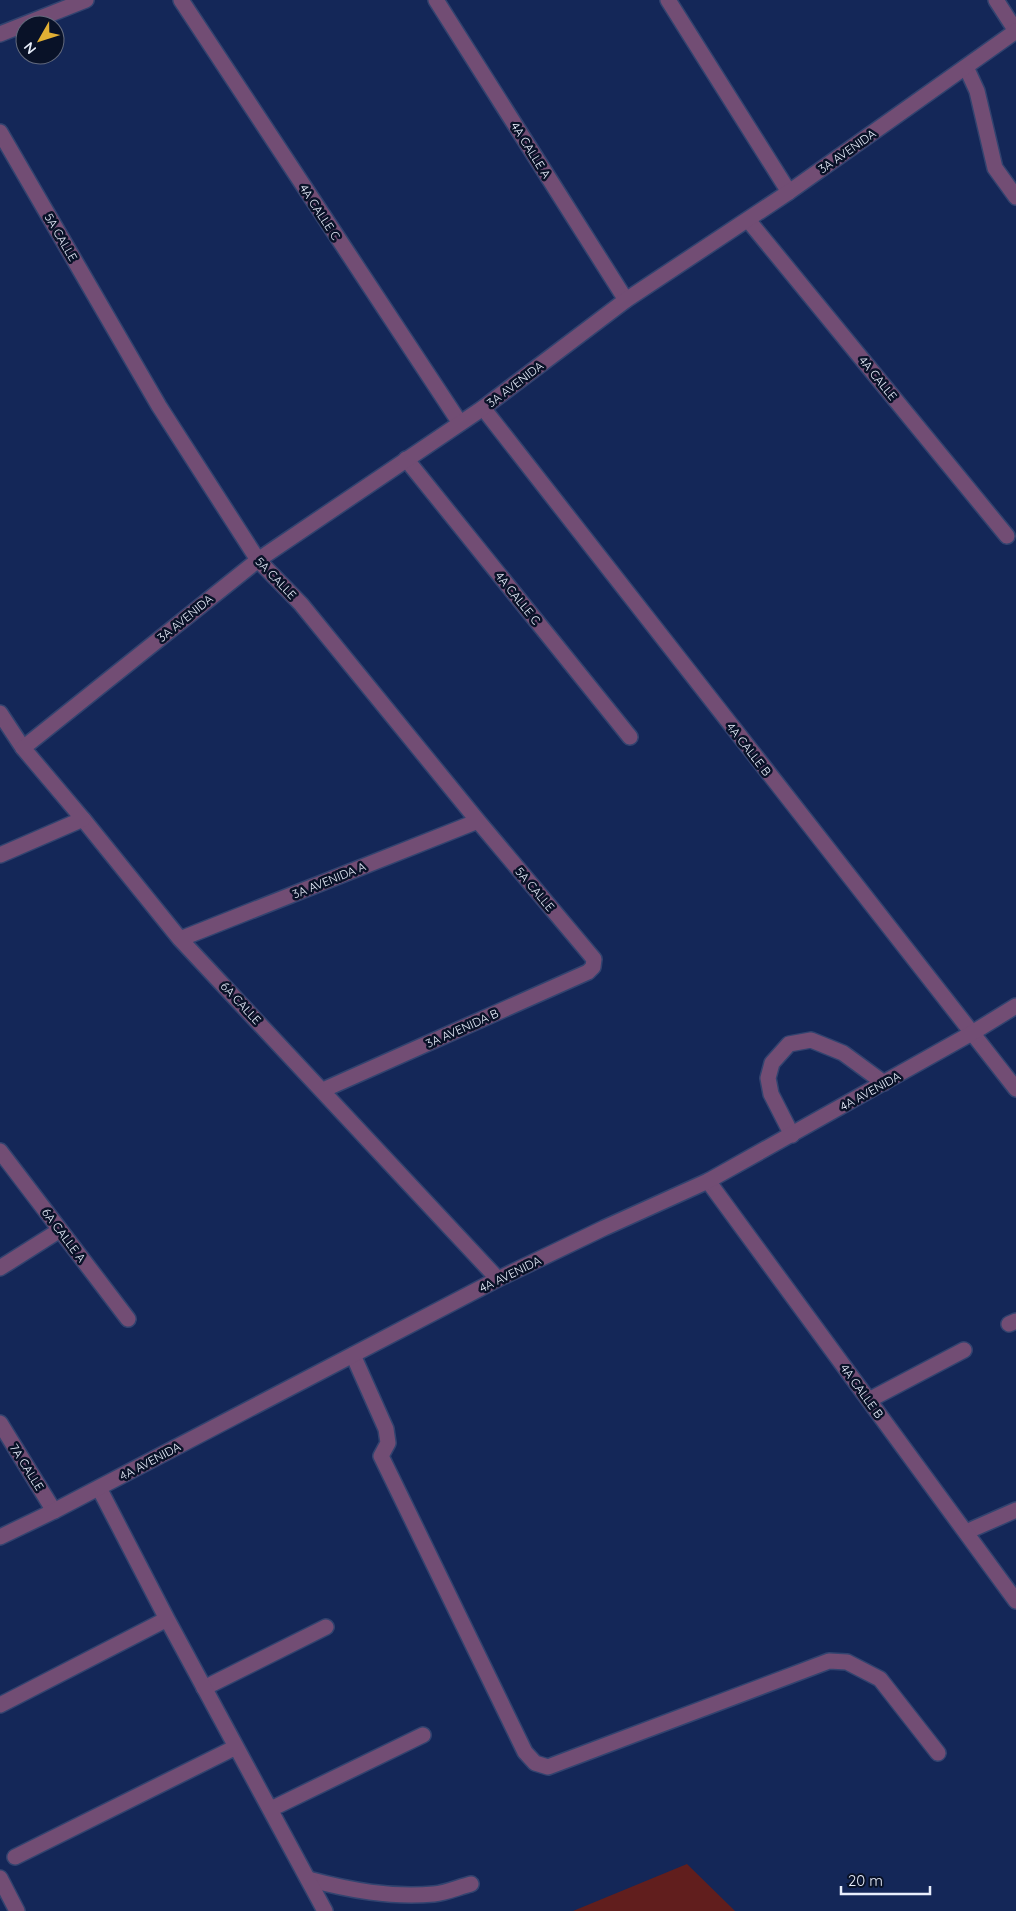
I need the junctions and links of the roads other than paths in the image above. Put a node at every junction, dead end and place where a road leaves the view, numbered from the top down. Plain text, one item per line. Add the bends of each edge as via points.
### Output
1 (86, 0) edge
2 (181, 0) edge
3 (436, 0) edge
4 (668, 0) edge
5 (996, 0) edge
6 (1016, 31) edge
7 (0, 34) edge
8 (966, 66) junction
9 (0, 132) edge
10 (789, 192) junction
11 (1016, 198) edge
12 (748, 220) junction
13 (626, 300) junction
14 (483, 408) junction
15 (460, 423) junction
16 (406, 458) junction
17 (1007, 536) dead end
18 (258, 560) junction
19 (0, 713) edge
20 (630, 737) dead end
21 (24, 748) junction
22 (83, 819) junction
23 (478, 820) junction
24 (0, 855) edge
25 (180, 939) junction
26 (594, 959) joint
27 (1016, 1006) edge
28 (972, 1033) junction
29 (884, 1083) junction
30 (1016, 1089) edge
31 (323, 1090) junction
32 (792, 1135) junction
33 (0, 1151) edge
34 (708, 1181) junction
35 (60, 1230) junction
36 (0, 1268) edge
37 (498, 1279) junction
38 (128, 1318) dead end
39 (964, 1350) dead end
40 (353, 1355) junction
41 (869, 1400) junction
42 (0, 1423) edge
43 (99, 1488) junction
44 (1016, 1510) edge
45 (54, 1511) junction
46 (966, 1532) junction
47 (0, 1537) edge
48 (1016, 1601) edge
49 (167, 1619) junction
50 (326, 1628) dead end
51 (204, 1688) junction
52 (0, 1705) edge
53 (423, 1735) dead end
54 (236, 1747) junction
55 (938, 1753) dead end
56 (271, 1809) junction
57 (15, 1857) dead end
58 (0, 1878) edge
59 (308, 1879) junction
60 (471, 1884) dead end
61 (16, 1911) edge
62 (325, 1911) edge

1 - 7 street
2 - 15 street, 4A CALLE C
3 - 13 street, 4A CALLE A
4 - 10 street
5 - 6 street
6 - 8 street, 3A AVENIDA
8 - 10 street, 3A AVENIDA
8 - 11 street via 977,92 995,168
9 - 18 street, 5A CALLE via 159,406
10 - 12 street, 3A AVENIDA
12 - 13 street, 3A AVENIDA
12 - 17 street, 4A CALLE
13 - 14 street, 3A AVENIDA
14 - 15 street, 3A AVENIDA
14 - 28 street, 4A CALLE B
15 - 16 street, 3A AVENIDA
16 - 18 street, 3A AVENIDA
16 - 20 street, 4A CALLE C
18 - 21 street, 3A AVENIDA
18 - 23 street, 5A CALLE via 301,604
19 - 21 street, 6A CALLE
21 - 22 street, 6A CALLE
22 - 24 street
22 - 25 street, 6A CALLE
23 - 25 street, 3A AVENIDA A
23 - 26 street, 5A CALLE
25 - 31 street, 6A CALLE
26 - 31 street, 3A AVENIDA B via 588,972
27 - 28 street, 4A AVENIDA
28 - 29 street, 4A AVENIDA
28 - 30 street, 4A CALLE B
29 - 32 street, 4A AVENIDA
29 - 32 street via 843,1053 811,1040 789,1044 772,1063 768,1078 771,1094
31 - 37 street, 6A CALLE
32 - 34 street, 4A AVENIDA
33 - 35 street, 6A CALLE A
34 - 37 street, 4A AVENIDA
34 - 41 street, 4A CALLE B
35 - 36 street
35 - 38 street, 6A CALLE A
37 - 40 street, 4A AVENIDA
39 - 41 street
40 - 43 street, 4A AVENIDA
40 - 55 street via 386,1428 388,1443 381,1456 525,1752 535,1763 548,1767 829,1661 846,1662 880,1679
41 - 46 street, 4A CALLE B
42 - 45 street, 7A CALLE
43 - 45 street, 4A AVENIDA
43 - 49 street
44 - 46 street
45 - 47 street, 4A AVENIDA
46 - 48 street, 4A CALLE B
49 - 51 street
49 - 52 street
50 - 51 street
51 - 54 street
53 - 56 street
54 - 56 street
54 - 57 street
56 - 59 street
58 - 61 street
59 - 60 street via 393,1895 435,1894
59 - 62 street

